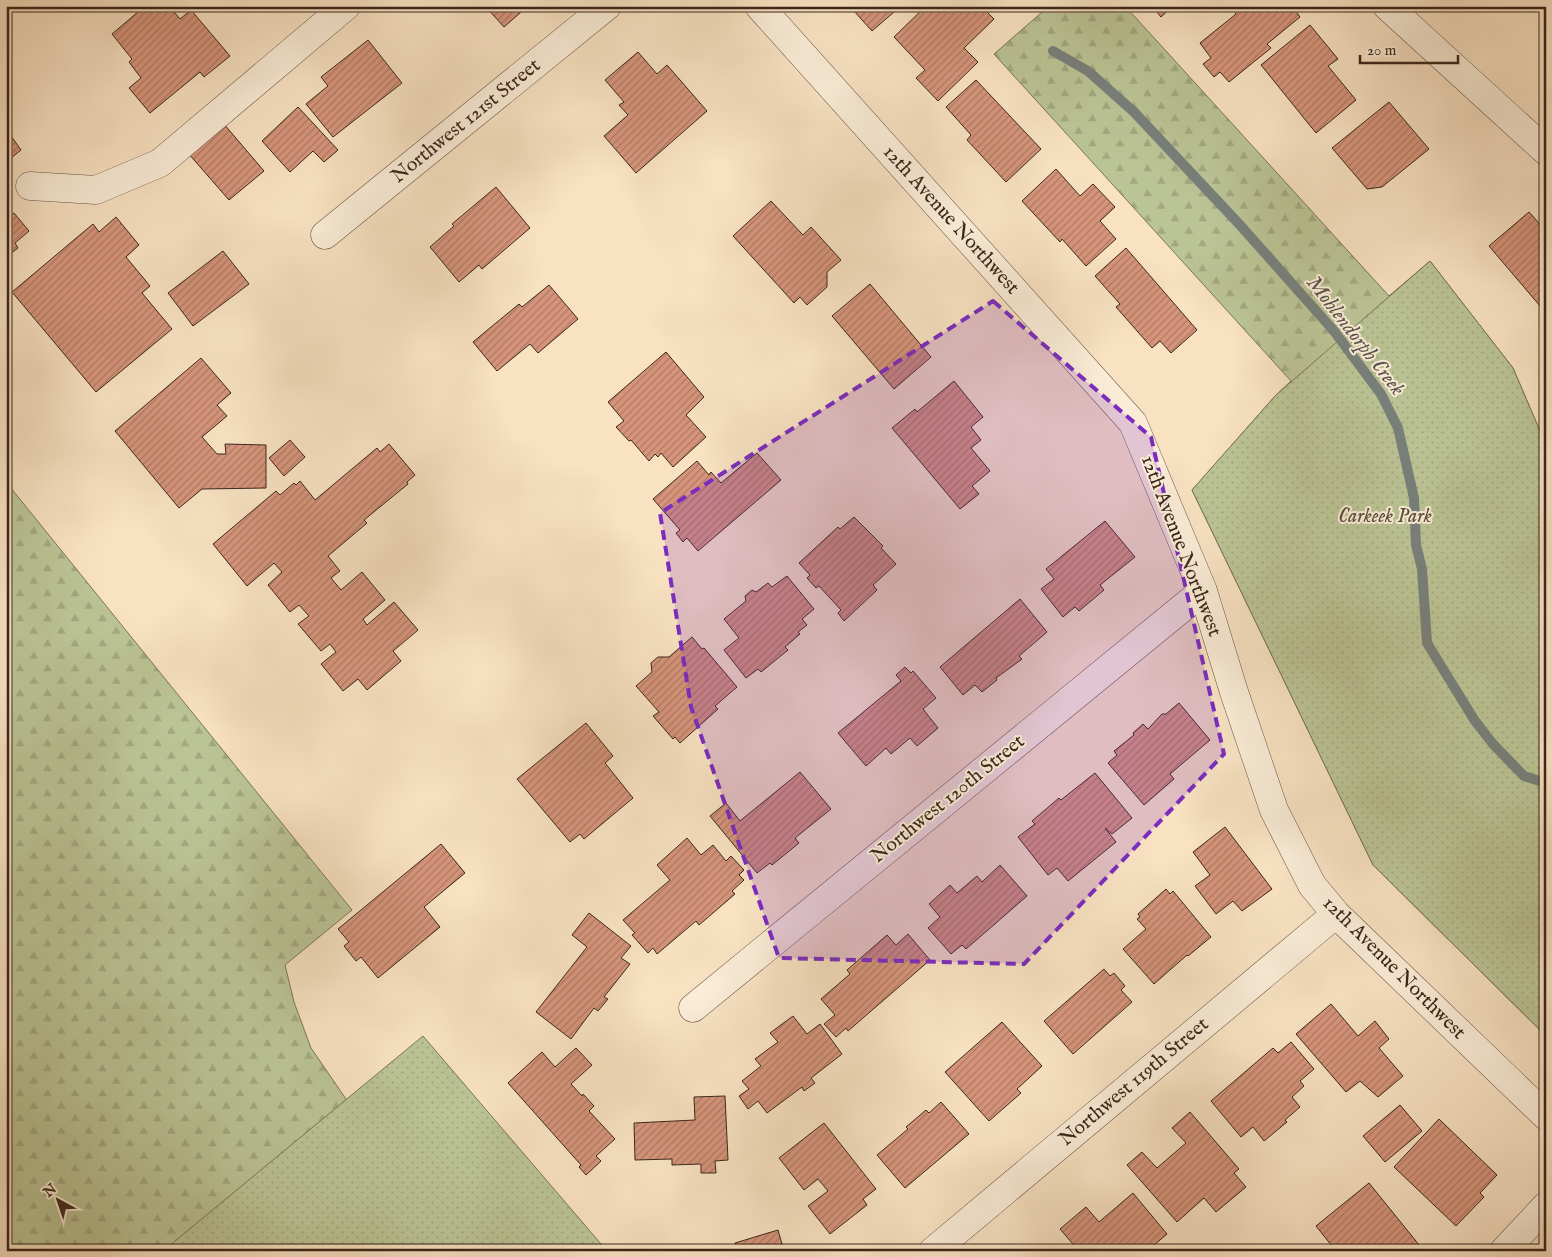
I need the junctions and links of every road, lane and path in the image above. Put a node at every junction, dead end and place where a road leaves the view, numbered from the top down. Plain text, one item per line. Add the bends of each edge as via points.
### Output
1 (346, 6) edge
2 (607, 6) edge
3 (759, 6) edge
4 (1387, 6) edge
5 (1546, 151) edge
6 (30, 186) dead end
7 (325, 235) dead end
8 (1203, 591) junction
9 (1336, 914) junction
10 (694, 1008) dead end
11 (1546, 1116) edge
12 (1546, 1206) edge
13 (933, 1251) edge
14 (1504, 1251) edge

1 - 6 street via 160,163 96,190
2 - 7 street, Northwest 121st Street
3 - 8 street, 12th Avenue Northwest via 1133,423
4 - 5 street
8 - 9 street, 12th Avenue Northwest via 1274,810 1312,885
8 - 10 street, Northwest 120th Street
9 - 11 street, 12th Avenue Northwest
9 - 13 street, Northwest 119th Street
12 - 14 street

